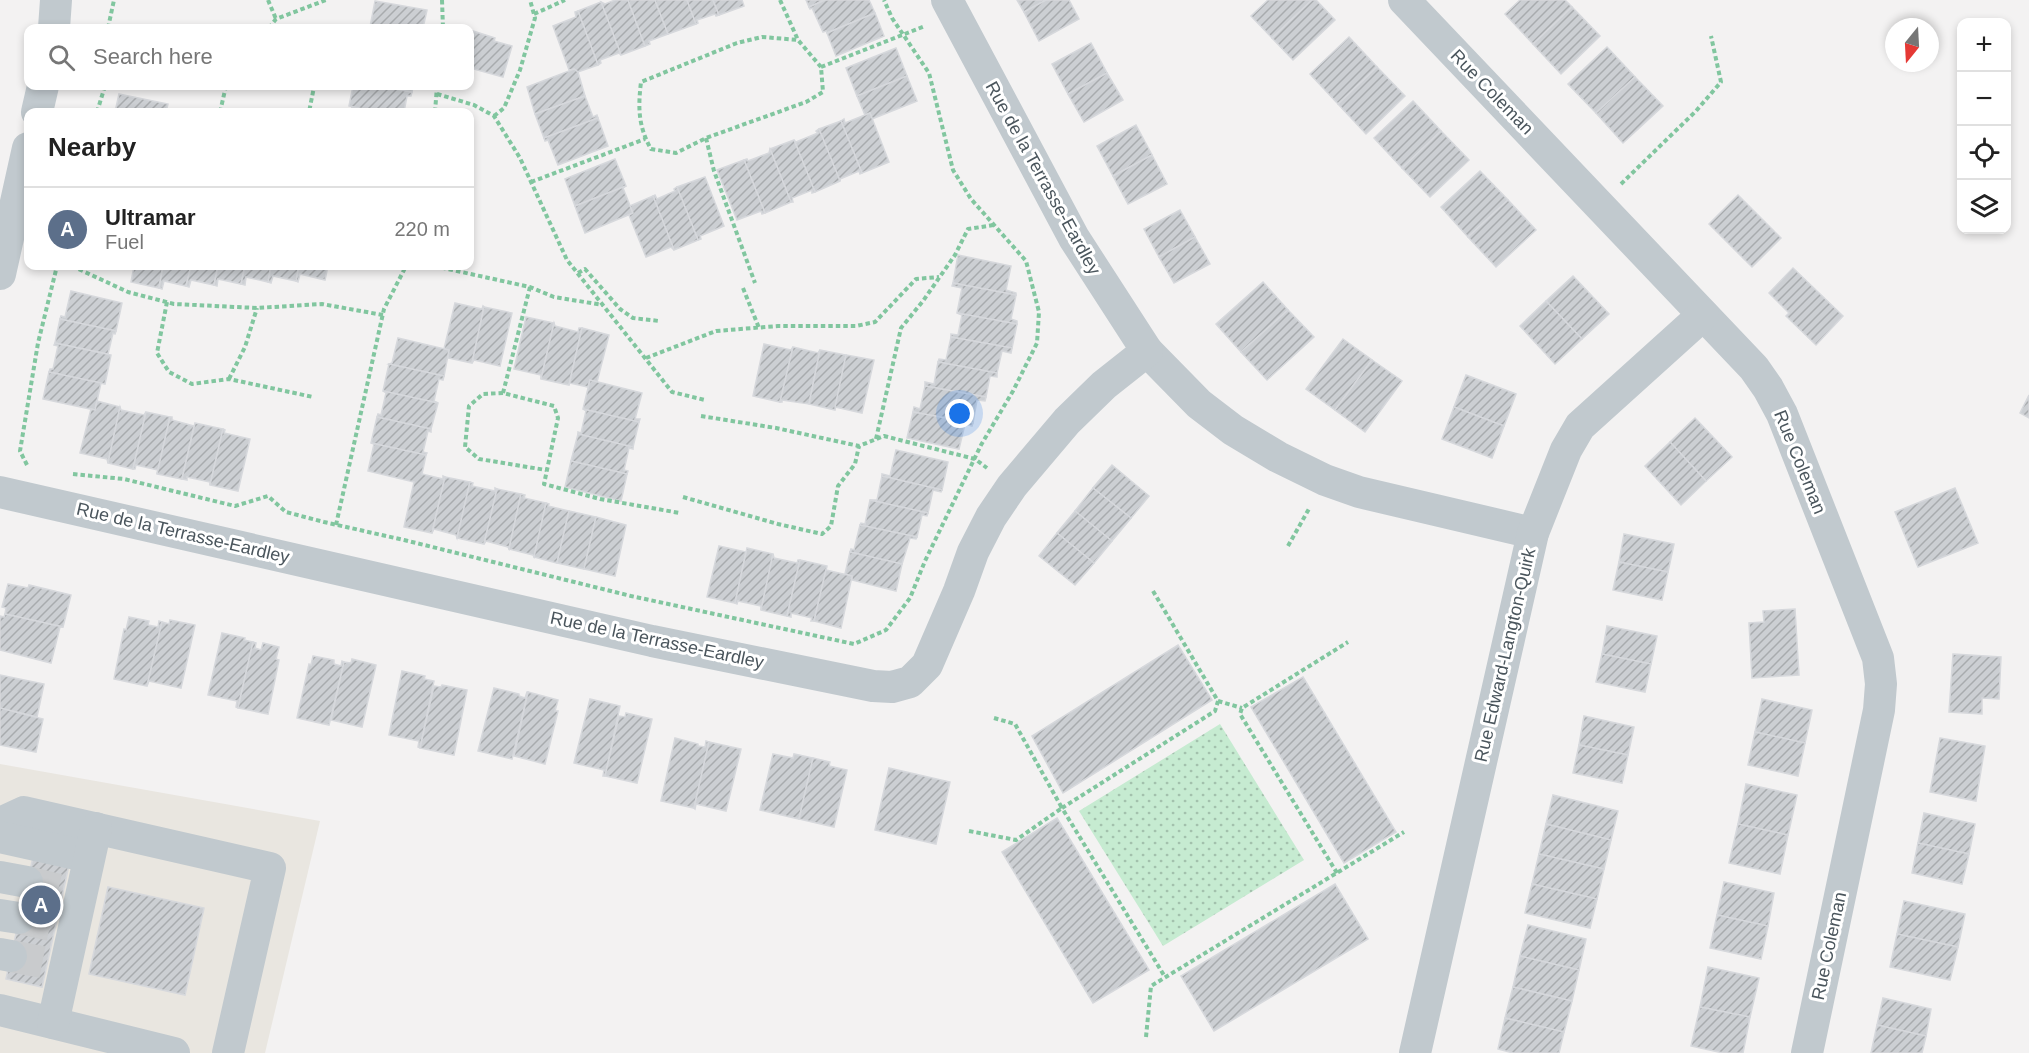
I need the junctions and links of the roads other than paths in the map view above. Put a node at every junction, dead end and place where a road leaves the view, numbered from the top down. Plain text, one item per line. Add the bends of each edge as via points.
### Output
1 (56, 0) edge
2 (1404, 0) edge
3 (950, 6) edge
4 (54, 24) edge
5 (42, 90) edge
6 (38, 108) edge
7 (24, 166) edge
8 (0, 274) edge
9 (1703, 315) junction
10 (1147, 351) junction
11 (0, 492) edge
12 (1533, 533) junction
13 (0, 823) edge
14 (0, 837) edge
15 (93, 842) junction
16 (0, 1010) edge
17 (52, 1023) junction
18 (174, 1053) edge
19 (228, 1053) edge
20 (1415, 1053) edge
21 (1807, 1053) edge

1 - 4 street
2 - 9 street, Rue Coleman
3 - 10 street, Rue de la Terrasse-Eardley via 1074,238
5 - 6 street
7 - 8 street
9 - 12 street, Rue Edward-Langton-Quirk via 1580,426 1566,450
9 - 21 street, Rue Coleman via 1754,368 1782,414 1878,658 1879,710
10 - 11 street, Rue de la Terrasse-Eardley via 1066,421 1012,486 973,552 927,665 910,682 892,687 652,641
10 - 12 street, Rue de la Terrasse-Eardley via 1199,404 1233,430 1325,480 1359,492
12 - 20 street, Rue Edward-Langton-Quirk
13 - 15 street via 24,812
14 - 15 street
15 - 17 street via 72,893 64,928 56,965
15 - 19 street via 270,868
16 - 17 street
17 - 18 street

